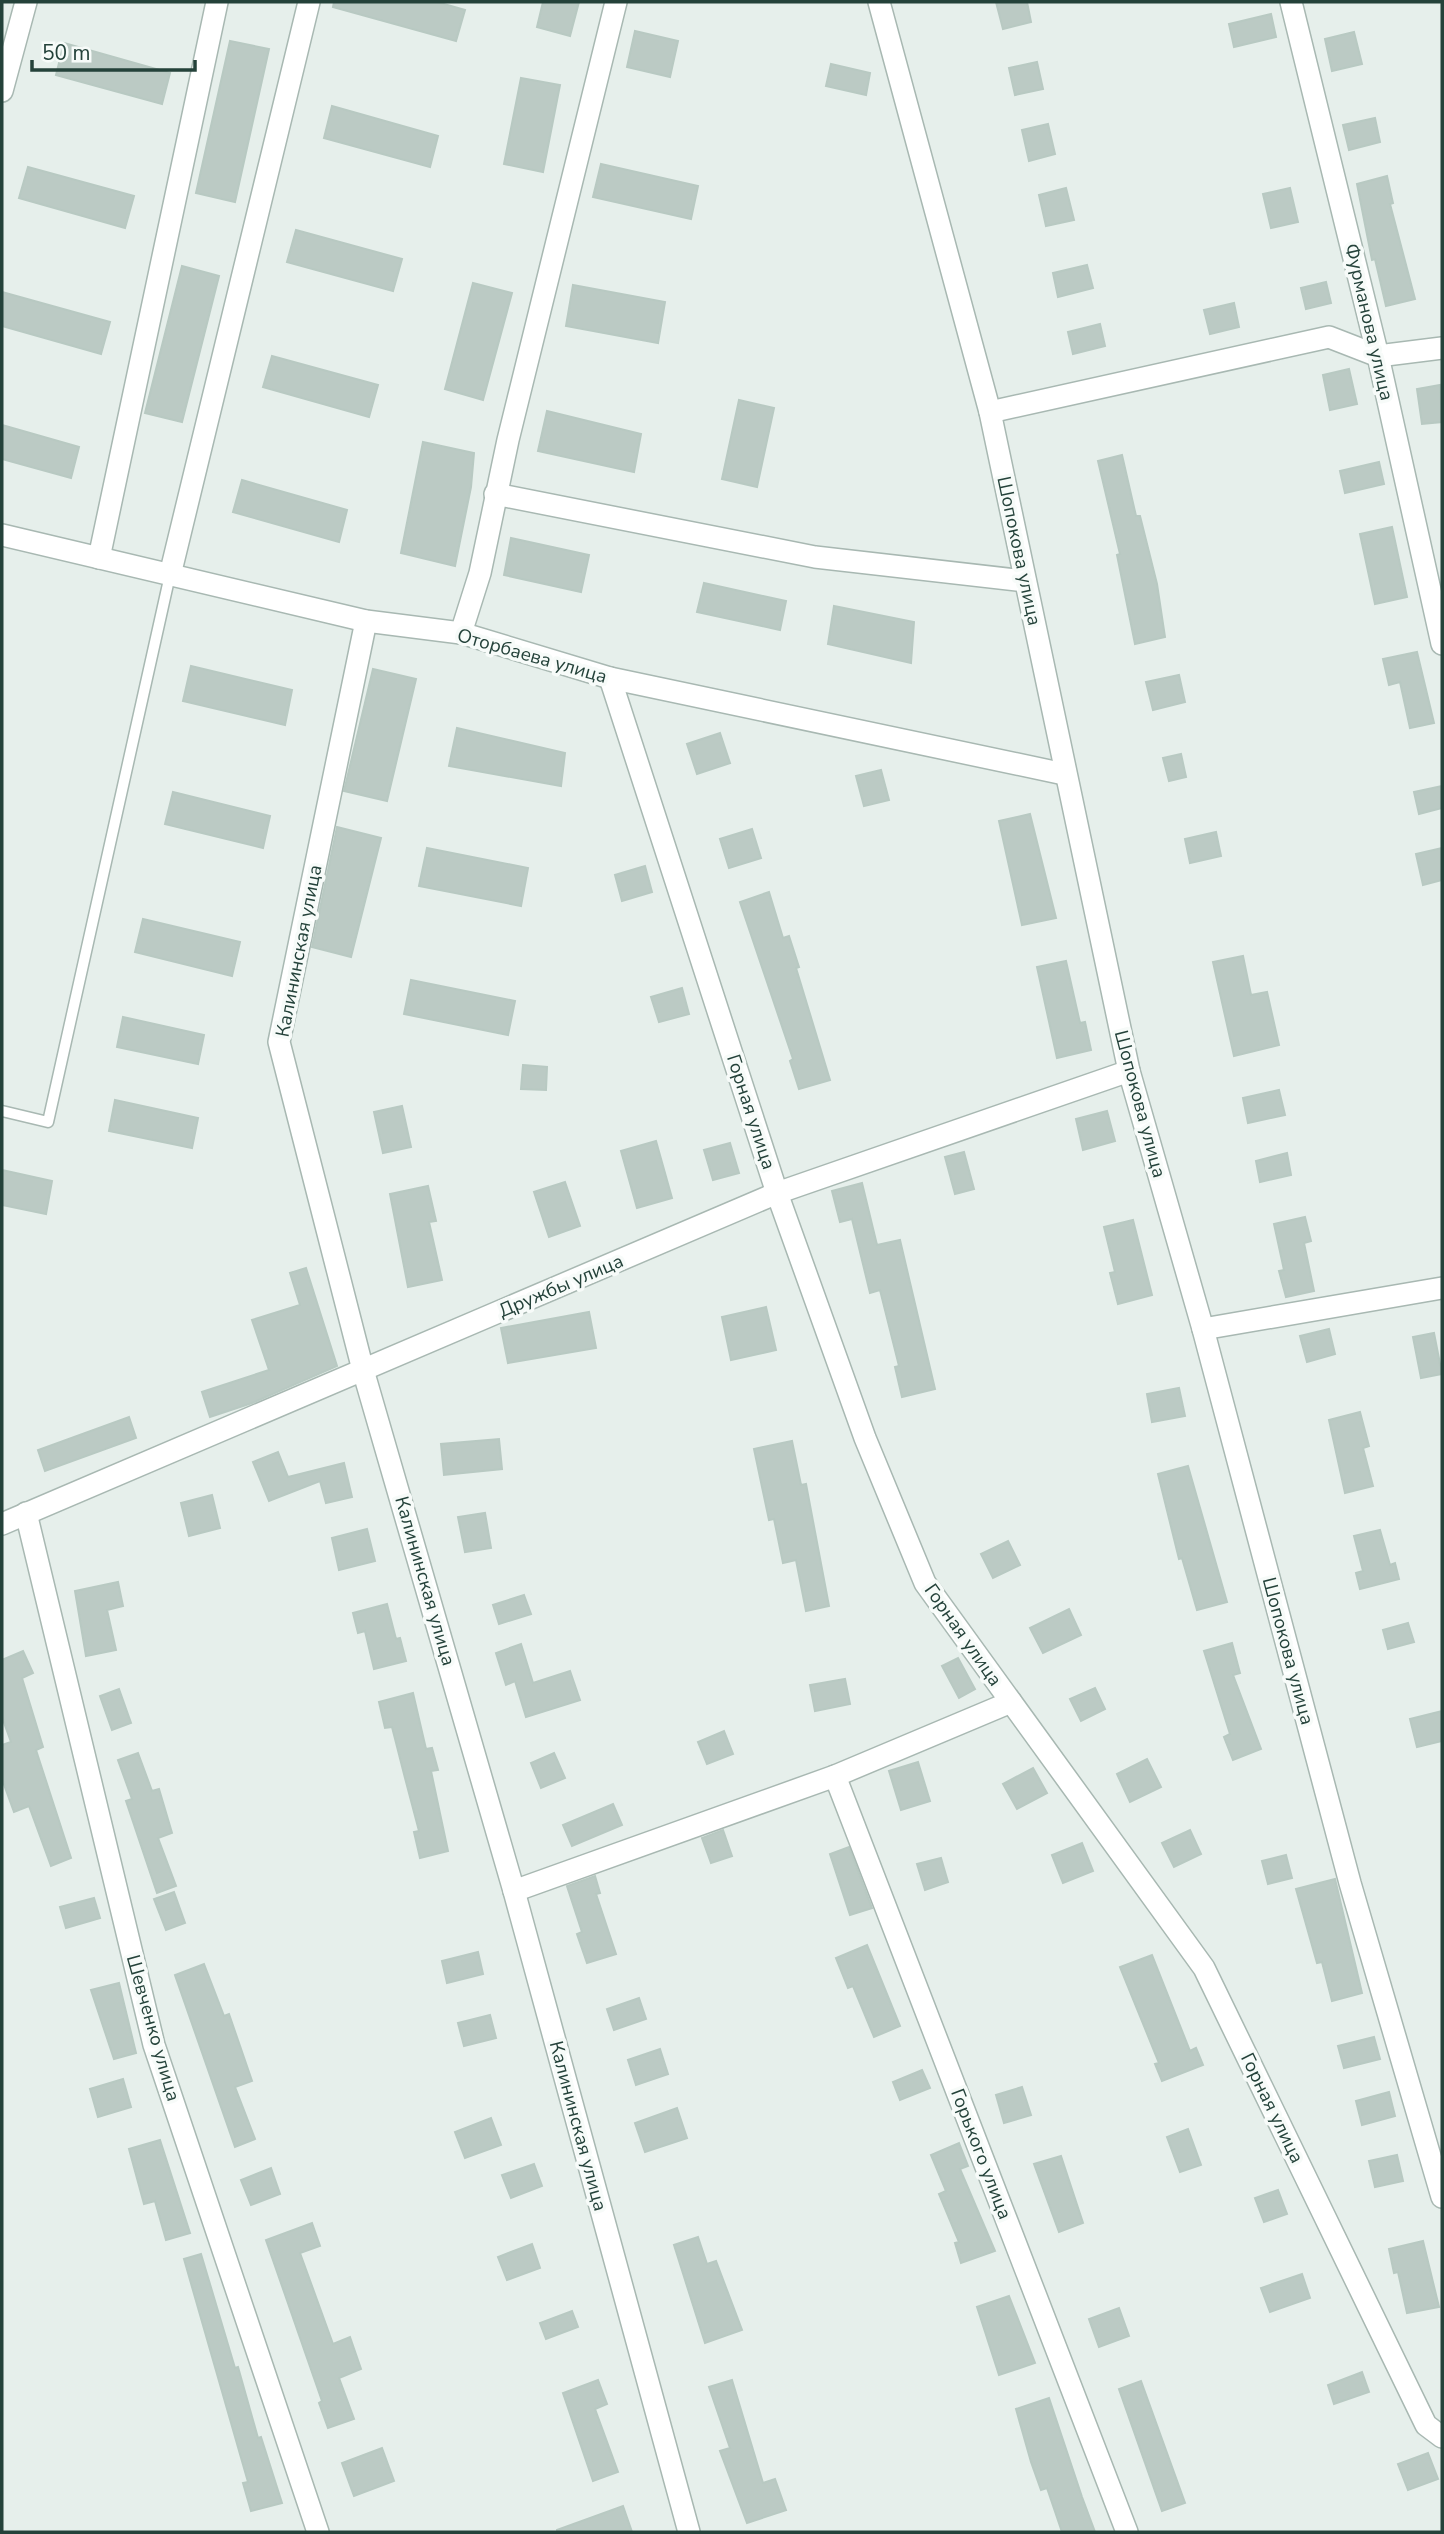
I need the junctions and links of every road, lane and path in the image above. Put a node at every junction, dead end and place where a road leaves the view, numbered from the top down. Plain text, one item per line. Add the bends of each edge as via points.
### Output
1 (26, 2) edge
2 (217, 2) edge
3 (309, 2) edge
4 (616, 2) edge
5 (879, 2) edge
6 (1292, 2) edge
7 (2, 91) edge
8 (1442, 348) edge
9 (1378, 356) junction
10 (990, 412) junction
11 (495, 494) junction
12 (2, 535) edge
13 (99, 558) junction
14 (170, 575) junction
15 (1025, 580) junction
16 (366, 621) junction
17 (461, 633) junction
18 (1442, 644) edge
19 (610, 678) junction
20 (1064, 774) junction
21 (1129, 1071) junction
22 (2, 1111) edge
23 (777, 1194) junction
24 (1442, 1289) edge
25 (1203, 1329) junction
26 (363, 1370) junction
27 (26, 1513) junction
28 (2, 1524) edge
29 (1011, 1702) junction
30 (835, 1776) junction
31 (514, 1891) junction
32 (1442, 2197) edge
33 (1442, 2437) edge
34 (318, 2532) edge
35 (689, 2532) edge
36 (1127, 2532) edge

1 - 7 street
2 - 13 street
3 - 14 street
4 - 11 street
5 - 10 street, Шопокова улица
6 - 9 street, Фурманова улица
8 - 9 street
9 - 10 street via 1329,337
9 - 18 street, Фурманова улица
10 - 15 street, Шопокова улица
11 - 15 street via 815,556
11 - 17 street via 480,573
12 - 13 street, Оторбаева улица
13 - 14 street, Оторбаева улица
14 - 16 street, Оторбаева улица
14 - 22 lane via 48,1122
15 - 20 street, Шопокова улица
16 - 17 street, Оторбаева улица
16 - 26 street, Калининская улица via 279,1042
17 - 19 street, Оторбаева улица
19 - 20 street, Оторбаева улица
19 - 23 street, Горная улица
20 - 21 street, Шопокова улица
21 - 23 street, Дружбы улица
21 - 25 street, Шопокова улица
23 - 26 street, Дружбы улица
23 - 29 street, Горная улица via 865,1437 925,1583
24 - 25 street
25 - 32 street, Шопокова улица via 1350,1883
26 - 27 street, Дружбы улица
26 - 31 street, Калининская улица
27 - 28 street, Дружбы улица
27 - 34 street, Шевченко улица via 154,2045
29 - 30 street
29 - 33 street, Горная улица via 1204,1968 1426,2426
30 - 31 street
30 - 36 street, Горького улица
31 - 35 street, Калининская улица

